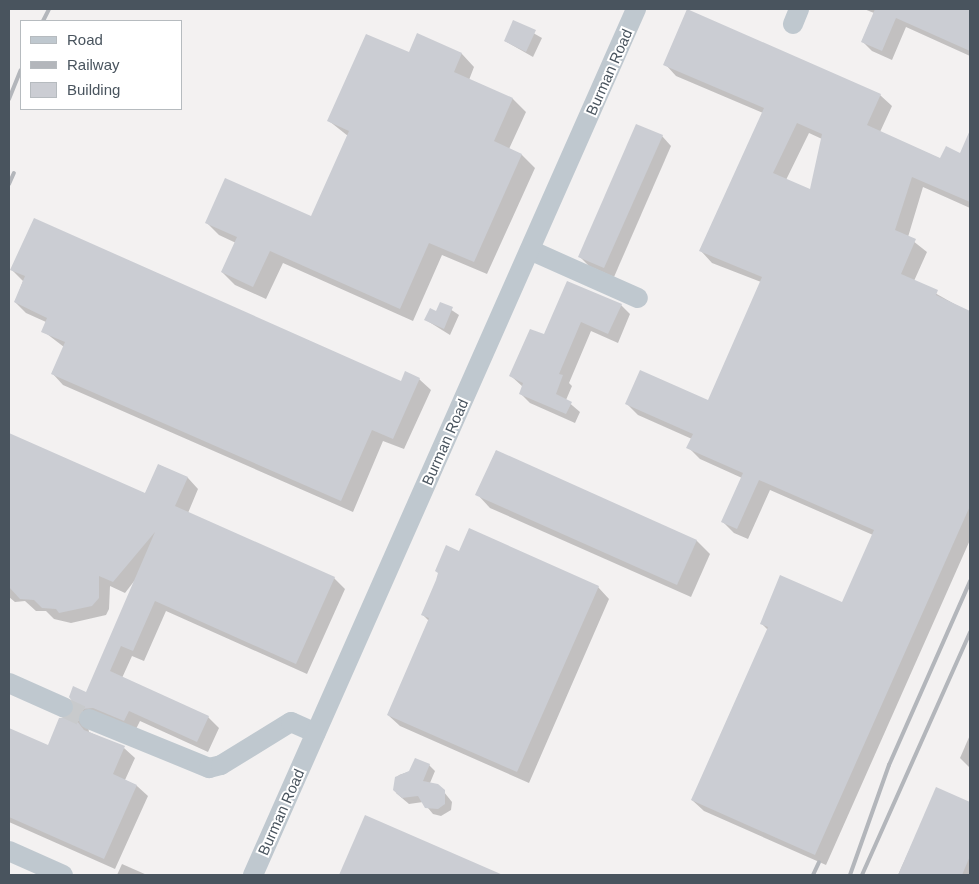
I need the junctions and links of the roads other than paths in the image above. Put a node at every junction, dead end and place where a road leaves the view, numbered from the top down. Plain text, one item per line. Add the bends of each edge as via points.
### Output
1 (636, 9) edge
2 (530, 250) junction
3 (638, 298) dead end
4 (9, 683) edge
5 (64, 707) tunnel mouth
6 (90, 718) tunnel mouth
7 (316, 733) junction
8 (9, 851) edge
9 (63, 875) edge
10 (253, 875) edge

1 - 2 street, Burman Road
2 - 3 street
2 - 7 street, Burman Road
4 - 5 street
6 - 7 street via 209,768 221,765 291,722
7 - 10 street, Burman Road
8 - 9 street

